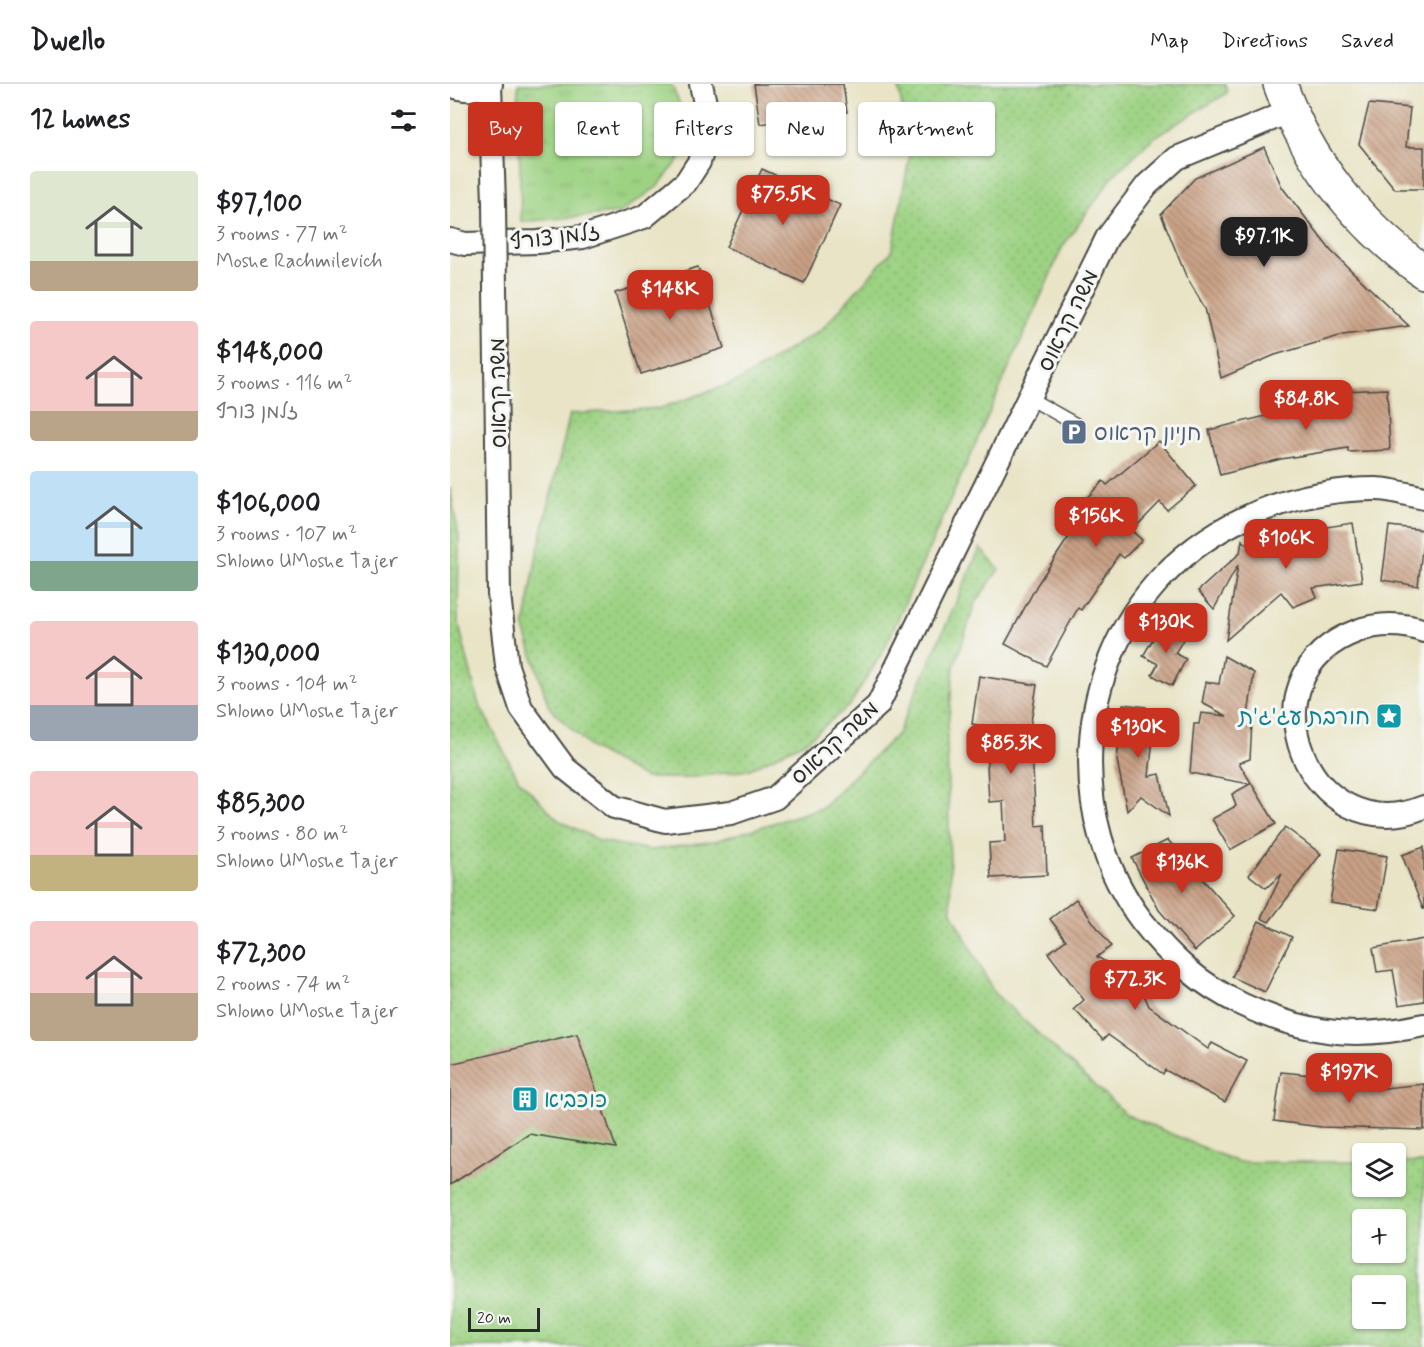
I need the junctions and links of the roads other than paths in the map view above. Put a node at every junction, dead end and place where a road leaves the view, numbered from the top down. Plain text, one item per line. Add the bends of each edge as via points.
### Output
1 (701, 84) edge
2 (450, 85) edge
3 (490, 85) edge
4 (1285, 98) edge
5 (450, 240) edge
6 (1424, 272) edge
7 (1029, 398) junction
8 (1077, 425) dead end
9 (1424, 498) edge
10 (1422, 626) edge
11 (1424, 807) edge
12 (1424, 1025) edge

1 - 5 street, זלמן צורף via 710,128 699,162 686,183 644,217 583,237 465,244
2 - 3 street via 475,90
3 - 7 street, משה קראוס, bridge via 499,594 507,666 521,708 565,768 614,807 664,821 730,813 775,798 878,705
4 - 6 street via 1307,147 1338,192 1382,239
4 - 7 street, משה קראוס via 1177,158 1147,185 1107,238
7 - 8 lane
9 - 12 street via 1377,489 1281,502 1237,521 1194,548 1162,577 1133,614 1113,651 1092,719 1089,765 1092,805 1107,860 1125,899 1167,953 1214,991 1280,1022 1339,1034 1388,1033
10 - 11 street via 1371,626 1343,636 1322,652 1306,673 1296,698 1294,723 1307,767 1337,799 1362,810 1391,814

